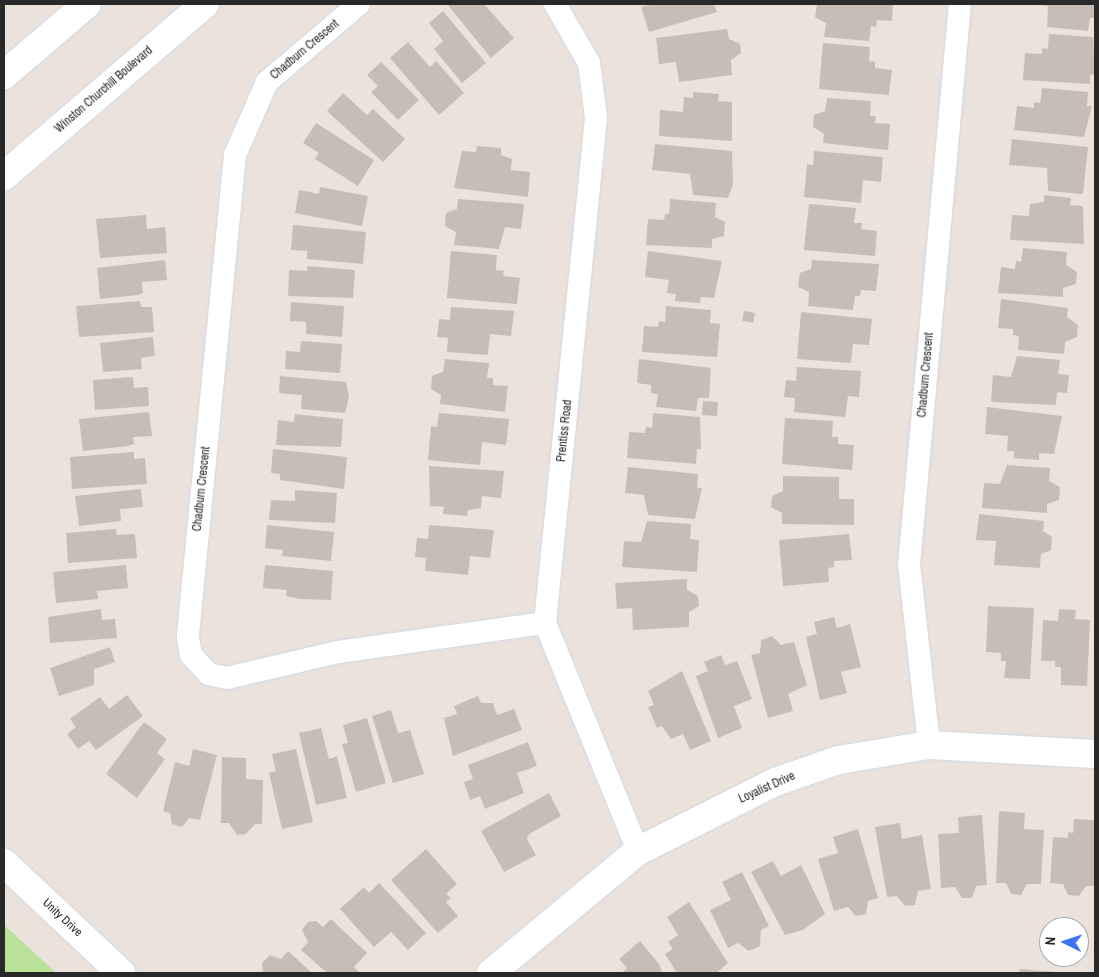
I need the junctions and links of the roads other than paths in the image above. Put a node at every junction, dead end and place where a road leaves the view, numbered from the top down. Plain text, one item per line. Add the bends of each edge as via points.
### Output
1 (87, 4) edge
2 (205, 4) edge
3 (359, 4) edge
4 (555, 4) edge
5 (960, 4) edge
6 (4, 75) edge
7 (4, 176) edge
8 (545, 623) junction
9 (929, 745) junction
10 (1095, 754) edge
11 (638, 851) junction
12 (4, 863) edge
13 (502, 970) edge
14 (121, 973) edge

1 - 6 street
2 - 7 street, Winston Churchill Boulevard
3 - 8 street, Chadburn Crescent via 267,82 235,155 188,636 191,654 209,674 227,678 338,652
4 - 8 street, Prentiss Road via 589,63 596,118
5 - 9 street, Chadburn Crescent via 909,566
8 - 11 street, Prentiss Road
9 - 10 street, Loyalist Drive
9 - 11 street, Loyalist Drive via 838,760 775,782
11 - 13 street, Loyalist Drive
12 - 14 street, Unity Drive

